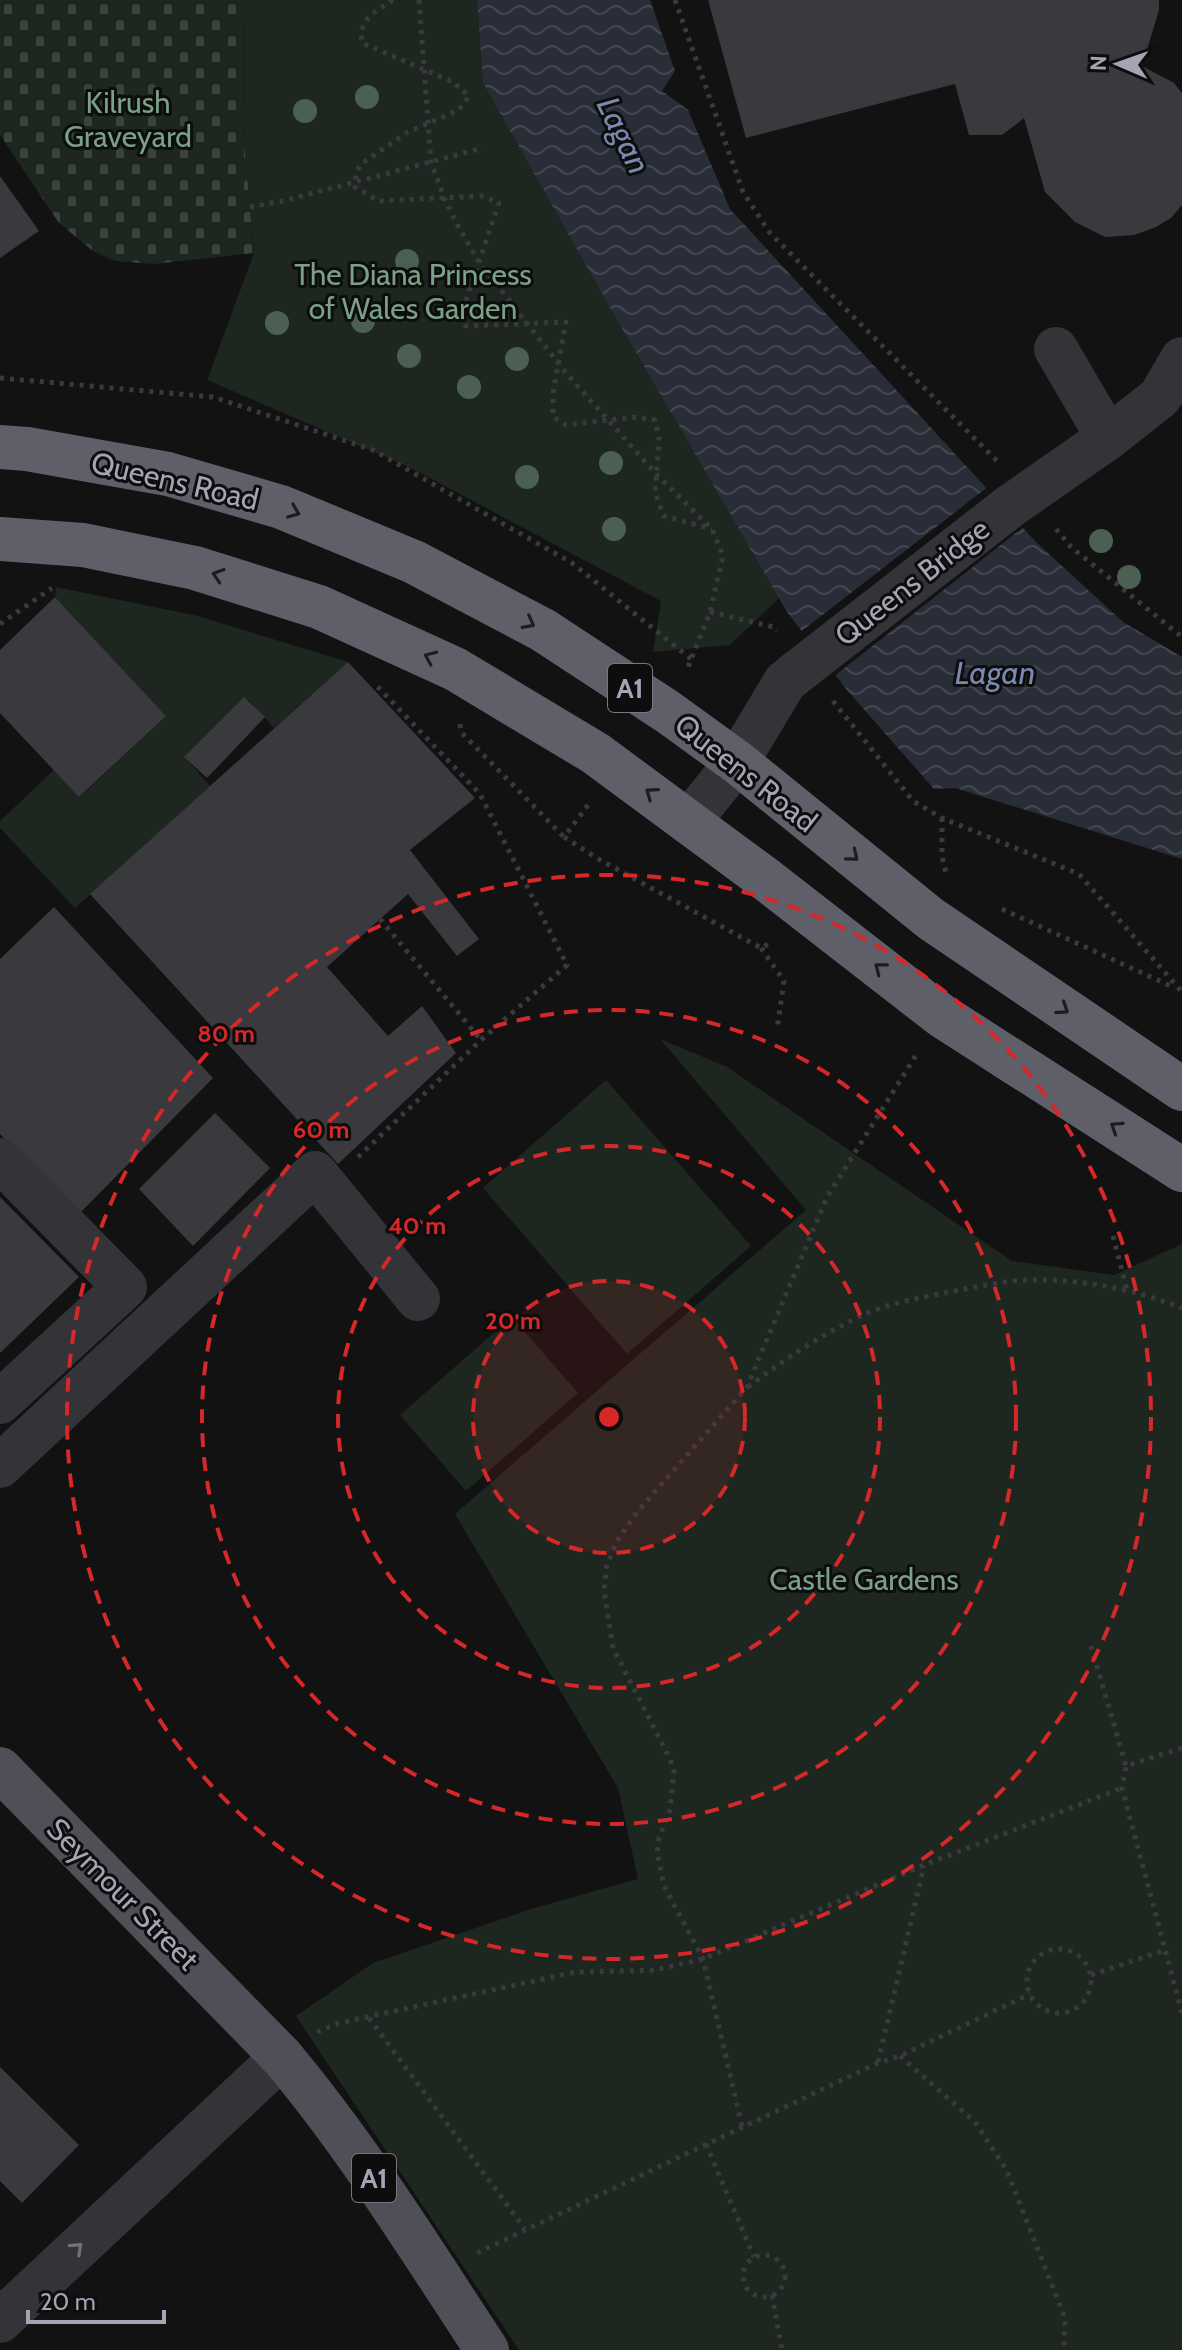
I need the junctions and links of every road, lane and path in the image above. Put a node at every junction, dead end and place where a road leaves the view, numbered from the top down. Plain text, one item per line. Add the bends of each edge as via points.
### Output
1 (393, 0) edge
2 (419, 0) edge
3 (675, 0) edge
4 (423, 69) junction
5 (428, 124) junction
6 (483, 148) dead end
7 (431, 162) junction
8 (355, 182) junction
9 (445, 200) junction
10 (250, 207) dead end
11 (479, 262) junction
12 (528, 324) junction
13 (1056, 349) dead end
14 (1182, 359) edge
15 (559, 364) junction
16 (0, 378) edge
17 (608, 420) junction
18 (1108, 438) junction
19 (0, 447) edge
20 (657, 475) junction
21 (1018, 500) junction
22 (712, 529) junction
23 (0, 539) edge
24 (56, 586) dead end
25 (710, 612) junction
26 (0, 624) edge
27 (1182, 637) edge
28 (691, 659) junction
29 (801, 667) junction
30 (455, 669) junction
31 (685, 676) dead end
32 (370, 679) dead end
33 (737, 762) junction
34 (591, 802) dead end
35 (942, 818) junction
36 (689, 821) junction
37 (564, 837) junction
38 (947, 878) dead end
39 (988, 904) dead end
40 (814, 918) junction
41 (380, 919) dead end
42 (761, 948) junction
43 (1181, 991) edge
44 (777, 1029) dead end
45 (481, 1040) junction
46 (922, 1046) dead end
47 (1182, 1089) edge
48 (0, 1160) edge
49 (1182, 1170) edge
50 (326, 1187) junction
51 (1113, 1236) dead end
52 (1127, 1290) junction
53 (418, 1299) dead end
54 (1182, 1308) edge
55 (747, 1387) junction
56 (0, 1402) edge
57 (0, 1466) edge
58 (1091, 1646) dead end
59 (1182, 1748) edge
60 (1126, 1766) junction
61 (0, 1769) edge
62 (1122, 1788) junction
63 (924, 1865) junction
64 (1165, 1950) junction
65 (703, 1959) junction
66 (1091, 1975) junction
67 (1030, 1994) junction
68 (1182, 2013) edge
69 (369, 2017) junction
70 (279, 2054) junction
71 (900, 2056) junction
72 (878, 2063) junction
73 (742, 2126) junction
74 (706, 2144) junction
75 (754, 2258) junction
76 (772, 2295) junction
77 (0, 2321) edge
78 (487, 2350) edge
79 (782, 2350) edge
80 (1064, 2350) edge

1 - 4 path via 366,18 362,43
2 - 4 path
3 - 21 path via 743,192 770,233
4 - 5 path
4 - 5 path via 469,96 459,110
5 - 7 path
5 - 8 path via 361,164
6 - 7 path
7 - 8 path
7 - 9 path
8 - 9 path via 379,201
8 - 10 path
9 - 11 path
9 - 11 path via 482,196 499,203
11 - 12 path
11 - 12 path via 461,315 465,326
12 - 15 path
12 - 15 path via 566,322
13 - 18 lane
14 - 18 lane, Queens Bridge via 1160,397
15 - 17 path
15 - 17 path via 553,417 566,425
16 - 28 path via 213,397 373,450 572,563
17 - 20 path
17 - 20 path via 655,420
18 - 21 lane, Queens Bridge
19 -> 33 highway, Queens Road / A1 via 168,474 281,507 414,562 543,630
20 - 22 path
20 - 22 path via 655,493 664,516
21 - 27 path
21 - 29 lane, Queens Bridge, bridge
22 - 25 path via 723,556
30 -> 23 highway, A1 via 319,607 195,568 83,545
24 - 26 path
25 - 28 path
25 - 29 path via 774,627
28 - 31 path
29 - 33 lane, Queens Bridge via 785,682
29 - 35 path via 913,801
36 -> 30 highway, A1 via 595,753
30 - 37 path via 461,732
32 - 45 path via 480,794 567,965
33 - 36 lane, Queens Bridge
33 -> 47 highway, Queens Road / A1 via 931,919
34 - 37 path
35 - 38 path
35 - 43 path via 1079,874
36 - 40 highway, A1
37 - 42 path
39 - 43 path
40 - 42 path
49 -> 40 highway, A1 via 942,1016
41 - 45 path
42 - 44 path via 784,981
45 - 50 path
46 - 55 path via 827,1197
48 - 56 lane via 125,1287
50 - 53 lane
50 - 57 lane via 315,1173
51 - 52 path
52 - 54 path
52 - 55 path via 1033,1280 924,1297 864,1314 802,1346
55 - 65 path via 638,1511 617,1541 604,1591 613,1648 672,1764 670,1810 657,1852 664,1886
58 - 60 path
59 - 60 path
60 - 62 path
61 - 70 main road, Seymour Street / A1
62 - 63 path
62 - 64 path
63 - 65 path
63 - 72 path
64 - 66 path
64 - 68 path
65 - 69 path via 655,1970 576,1972
65 - 73 path
66 - 67 path via 1088,1996 1074,2010 1044,2009
66 - 67 path via 1071,1951 1050,1951 1028,1973
67 - 71 path
69 - 70 path via 339,2023
69 - 74 path via 525,2229
77 -> 70 lane
70 - 78 main road, A1 via 395,2207
71 - 72 path
71 - 80 path via 975,2122 1006,2169 1065,2318
72 - 73 path
73 - 74 path
74 - 75 path
75 - 76 path via 745,2266 743,2281 756,2295
75 - 76 path via 771,2256 783,2267 783,2286
76 - 79 path

